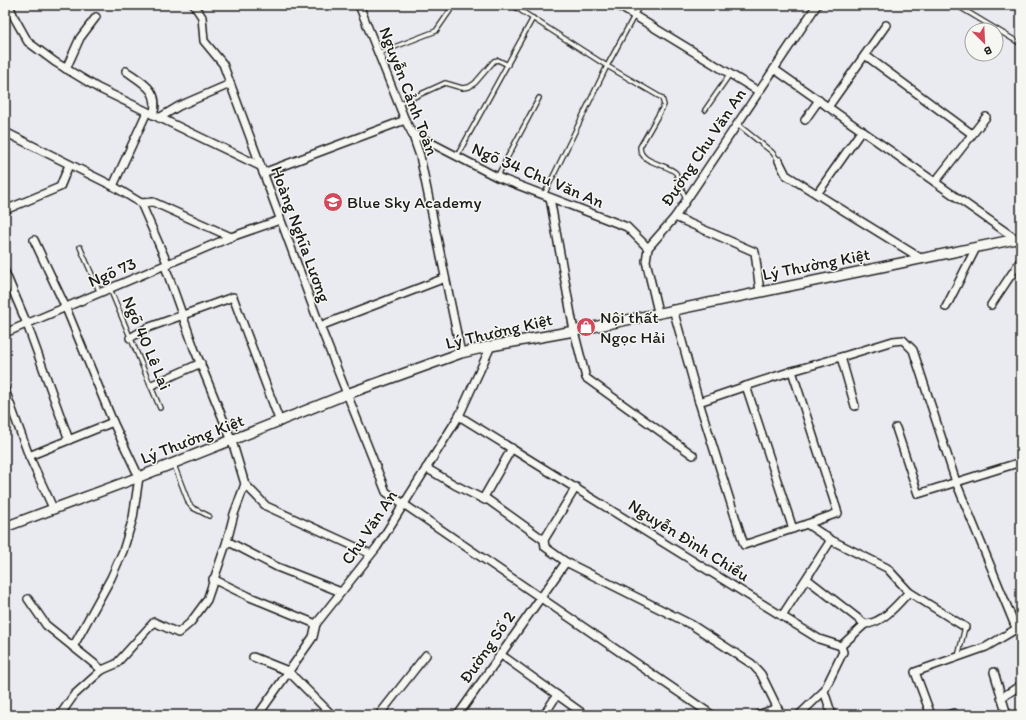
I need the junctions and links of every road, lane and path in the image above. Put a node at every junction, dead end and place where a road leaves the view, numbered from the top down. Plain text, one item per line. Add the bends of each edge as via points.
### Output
1 (9, 5) edge
2 (194, 5) edge
3 (359, 5) edge
4 (454, 5) edge
5 (512, 5) edge
6 (616, 5) edge
7 (640, 5) edge
8 (817, 5) edge
9 (956, 5) edge
10 (633, 15) junction
11 (96, 17) dead end
12 (533, 18) junction
13 (886, 25) dead end
14 (1021, 44) edge
15 (379, 53) junction
16 (865, 55) junction
17 (508, 65) junction
18 (607, 66) junction
19 (66, 69) junction
20 (774, 69) junction
21 (126, 71) dead end
22 (730, 74) junction
23 (230, 84) junction
24 (758, 91) junction
25 (539, 98) dead end
26 (819, 100) junction
27 (399, 104) junction
28 (828, 107) junction
29 (705, 110) dead end
30 (153, 115) junction
31 (986, 117) dead end
32 (405, 120) junction
33 (805, 120) dead end
34 (736, 124) junction
35 (862, 130) junction
36 (5, 132) edge
37 (412, 133) junction
38 (972, 134) junction
39 (456, 157) junction
40 (779, 161) joint
41 (69, 165) junction
42 (261, 170) junction
43 (497, 177) junction
44 (935, 182) junction
45 (113, 186) junction
46 (817, 194) junction
47 (547, 196) junction
48 (686, 200) junction
49 (141, 203) junction
50 (5, 210) edge
51 (675, 217) junction
52 (280, 220) junction
53 (230, 237) junction
54 (1019, 239) edge
55 (34, 240) dead end
56 (80, 247) dead end
57 (648, 248) junction
58 (976, 248) junction
59 (922, 259) junction
60 (1021, 260) edge
61 (166, 265) junction
62 (5, 272) edge
63 (445, 278) junction
64 (110, 289) junction
65 (760, 292) junction
66 (100, 293) junction
67 (991, 305) dead end
68 (946, 307) dead end
69 (66, 308) junction
70 (673, 309) junction
71 (658, 312) junction
72 (184, 316) junction
73 (28, 324) junction
74 (320, 326) junction
75 (574, 330) junction
76 (5, 333) edge
77 (130, 338) junction
78 (491, 346) junction
79 (461, 353) junction
80 (841, 357) junction
81 (201, 363) junction
82 (792, 371) junction
83 (152, 385) junction
84 (746, 386) junction
85 (5, 390) edge
86 (346, 394) junction
87 (699, 402) junction
88 (855, 406) dead end
89 (160, 408) dead end
90 (458, 416) junction
91 (113, 422) junction
92 (280, 422) junction
93 (896, 428) dead end
94 (69, 440) junction
95 (232, 441) junction
96 (512, 448) junction
97 (693, 455) dead end
98 (29, 456) junction
99 (174, 464) junction
100 (1020, 464) edge
101 (426, 468) junction
102 (140, 477) junction
103 (956, 482) junction
104 (245, 484) junction
105 (576, 487) junction
106 (485, 500) junction
107 (403, 505) junction
108 (53, 508) junction
109 (209, 516) dead end
110 (807, 524) junction
111 (5, 527) edge
112 (793, 528) junction
113 (544, 540) junction
114 (831, 540) junction
115 (228, 541) junction
116 (371, 554) junction
117 (566, 562) junction
118 (807, 579) junction
119 (213, 580) junction
120 (341, 592) junction
121 (909, 592) junction
122 (541, 597) junction
123 (28, 599) dead end
124 (782, 616) junction
125 (316, 624) junction
126 (864, 624) junction
127 (965, 627) joint
128 (1019, 627) edge
129 (841, 646) junction
130 (74, 647) junction
131 (500, 654) junction
132 (426, 655) dead end
133 (253, 657) dead end
134 (958, 658) junction
135 (102, 670) junction
136 (288, 671) junction
137 (994, 672) dead end
138 (1021, 686) edge
139 (824, 690) junction
140 (557, 696) junction
141 (1001, 698) junction
142 (777, 708) junction
143 (954, 713) dead end
144 (60, 715) edge
145 (258, 715) edge
146 (332, 715) edge
147 (379, 715) edge
148 (458, 715) edge
149 (544, 715) edge
150 (585, 715) edge
151 (712, 715) edge
152 (758, 715) edge
153 (781, 715) edge
154 (799, 715) edge
155 (832, 715) edge
156 (931, 715) edge
157 (947, 715) edge
158 (1007, 715) edge

1 - 19 street via 28,42
2 - 23 street, Hoàng Nghĩa Lương via 202,17 204,41 223,64
3 - 15 street, Nguyễn Cảnh Toàn
4 - 15 lane via 436,31
5 - 12 lane
6 - 10 street
7 - 10 lane
8 - 20 street, Đường Chu Văn An
9 - 14 lane
10 - 18 lane
10 - 22 street
11 - 19 street via 80,38
12 - 17 lane
12 - 18 lane
13 - 16 street
15 - 27 street, Nguyễn Cảnh Toàn
16 - 28 street
16 - 38 street
17 - 27 lane via 498,60 494,61 472,86 462,88 445,82
17 - 39 lane
18 - 47 lane
18 - 48 lane via 663,99 664,105 640,150 647,159 676,173
19 - 30 street
20 - 24 street, Đường Chu Văn An
20 - 26 street
21 - 30 street via 155,96
22 - 24 street
22 - 29 lane
23 - 30 street
23 - 42 street, Hoàng Nghĩa Lương
24 - 34 street, Đường Chu Văn An
25 - 43 lane
26 - 28 street
26 - 33 street
27 - 32 street, Nguyễn Cảnh Toàn
28 - 35 street
30 - 42 street
30 - 45 street
31 - 38 street
32 - 37 street, Nguyễn Cảnh Toàn
32 - 42 street
34 - 40 lane via 772,152
34 - 48 street, Đường Chu Văn An
35 - 44 street
35 - 46 street
36 - 41 street
37 - 39 street, Ngõ 34 Chu Văn An
37 - 63 street, Nguyễn Cảnh Toàn via 420,156
38 - 44 street
39 - 43 street, Ngõ 34 Chu Văn An
40 - 46 street via 786,175
41 - 45 street
41 - 50 street via 60,188
42 - 52 street, Hoàng Nghĩa Lương
43 - 47 street, Ngõ 34 Chu Văn An
44 - 54 street
45 - 49 street
46 - 59 street
47 - 57 street, Ngõ 34 Chu Văn An via 627,228
47 - 75 street
48 - 51 street, Đường Chu Văn An
49 - 53 street via 153,202
49 - 61 street
51 - 57 street, Đường Chu Văn An
51 - 65 street via 755,252
52 - 53 street, Ngõ 73
52 - 74 street, Hoàng Nghĩa Lương
53 - 61 street, Ngõ 73
54 - 58 street, Lý Thường Kiệt
55 - 69 street
56 - 66 lane
57 - 71 street via 646,261
58 - 59 street, Lý Thường Kiệt
58 - 68 street
59 - 65 street, Lý Thường Kiệt
60 - 67 street
61 - 64 street, Ngõ 73
61 - 72 street
62 - 73 street
63 - 74 street
63 - 79 street, Nguyễn Cảnh Toàn
64 - 66 street, Ngõ 73
64 - 77 lane, Ngõ 40 Lê Lai
65 - 70 street, Lý Thường Kiệt
66 - 69 street, Ngõ 73
69 - 73 street, Ngõ 73
69 - 91 street
70 - 71 street, Lý Thường Kiệt
70 - 87 street
71 - 75 street, Lý Thường Kiệt
72 - 77 street via 147,328
72 - 81 street
72 - 92 street via 233,297
73 - 76 street, Ngõ 73
73 - 94 street
74 - 86 street, Hoàng Nghĩa Lương
75 - 78 street, Lý Thường Kiệt
75 - 97 street via 584,375 589,382
77 - 83 lane, Ngõ 40 Lê Lai
78 - 79 street, Lý Thường Kiệt
78 - 90 street, Chu Văn An
79 - 86 street, Lý Thường Kiệt
80 - 82 street
80 - 88 street
80 - 103 street via 893,341 903,340 908,343 913,350
81 - 83 street
81 - 95 street
82 - 84 street
82 - 110 street via 838,513
83 - 89 lane, Ngõ 40 Lê Lai
84 - 87 street
84 - 112 street
85 - 98 street
86 - 92 street, Lý Thường Kiệt
86 - 107 street, Hoàng Nghĩa Lương via 383,487 390,496
87 - 112 street via 744,545
90 - 96 street, Nguyễn Đình Chiểu
90 - 101 street, Chu Văn An
91 - 94 street
91 - 102 street
92 - 95 street, Lý Thường Kiệt
93 - 103 street via 918,494
94 - 98 street
95 - 99 street, Lý Thường Kiệt
95 - 104 street
96 - 105 street, Nguyễn Đình Chiểu
96 - 106 street via 484,494
98 - 108 street
99 - 102 street, Lý Thường Kiệt
99 - 109 lane via 189,504
100 - 103 street
101 - 106 street
101 - 107 street, Chu Văn An
102 - 108 street, Lý Thường Kiệt
102 - 130 street via 133,518 123,552
103 - 128 street
104 - 115 street
104 - 116 street via 266,506
105 - 113 street
105 - 124 street, Nguyễn Đình Chiểu
106 - 113 street
107 - 116 street, Chu Văn An
107 - 122 street, Hoàng Nghĩa Lương
108 - 111 street, Lý Thường Kiệt
110 - 112 street
110 - 114 street
113 - 117 street via 545,547
114 - 118 street
114 - 121 street via 887,568
115 - 119 street
115 - 120 street via 277,567
116 - 120 street, Chu Văn An
117 - 122 street, Đường Số 2
117 - 142 street via 692,624 752,664 764,679
118 - 124 street
118 - 126 street
119 - 125 street
119 - 135 street via 207,600 178,634 154,622 116,664
120 - 125 street, Chu Văn An
121 - 126 street via 892,610 871,624
121 - 127 street
122 - 131 street, Đường Số 2
122 - 151 street, Hoàng Nghĩa Lương
123 - 130 street via 46,625
124 - 129 street, Nguyễn Đình Chiểu via 819,639
125 - 136 street, Chu Văn An via 312,636
126 - 129 street
127 - 134 lane
128 - 134 street via 986,647
129 - 139 street via 843,652
130 - 135 street
131 - 140 street
131 - 148 street, Đường Số 2
132 - 147 street
133 - 136 street
134 - 156 street via 915,672
135 - 144 street via 74,695
136 - 145 street, Chu Văn An
136 - 146 street
137 - 141 street
138 - 141 street
139 - 154 street
139 - 155 street
140 - 149 street
140 - 150 street
141 - 158 street
142 - 152 street
142 - 153 street
143 - 157 street

